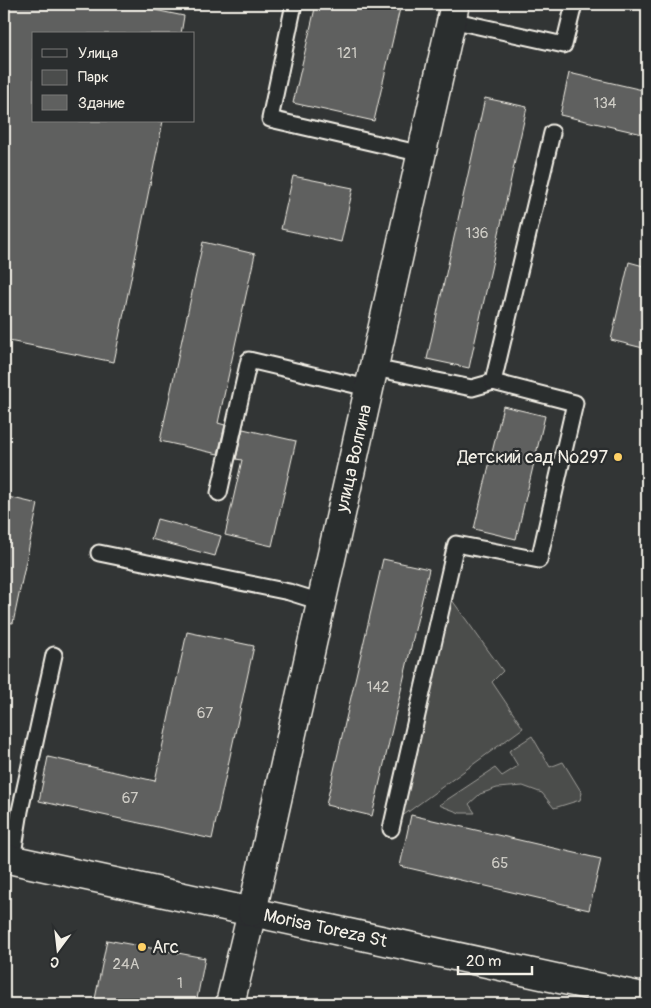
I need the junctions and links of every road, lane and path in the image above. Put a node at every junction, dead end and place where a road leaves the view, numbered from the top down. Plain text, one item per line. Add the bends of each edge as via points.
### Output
1 (294, 4) edge
2 (574, 4) edge
3 (453, 12) edge
4 (552, 133) dead end
5 (422, 154) junction
6 (371, 379) junction
7 (493, 382) junction
8 (219, 493) dead end
9 (99, 553) dead end
10 (321, 602) junction
11 (54, 656) dead end
12 (391, 829) dead end
13 (8, 859) edge
14 (252, 912) junction
15 (647, 998) edge
16 (230, 1004) edge

1 - 5 lane via 270,119
2 - 3 lane via 564,45
3 - 5 street, улица Волгина
4 - 7 lane
5 - 6 street, улица Волгина
6 - 7 lane via 472,388
6 - 8 lane via 355,385 249,360
6 - 10 street, улица Волгина
7 - 12 lane via 575,404 539,560 456,544
9 - 10 lane via 289,592
10 - 14 street, улица Волгина
11 - 13 lane
13 - 14 street, Morisa Toreza St
14 - 15 street, Morisa Toreza St
14 - 16 street, улица Волгина

